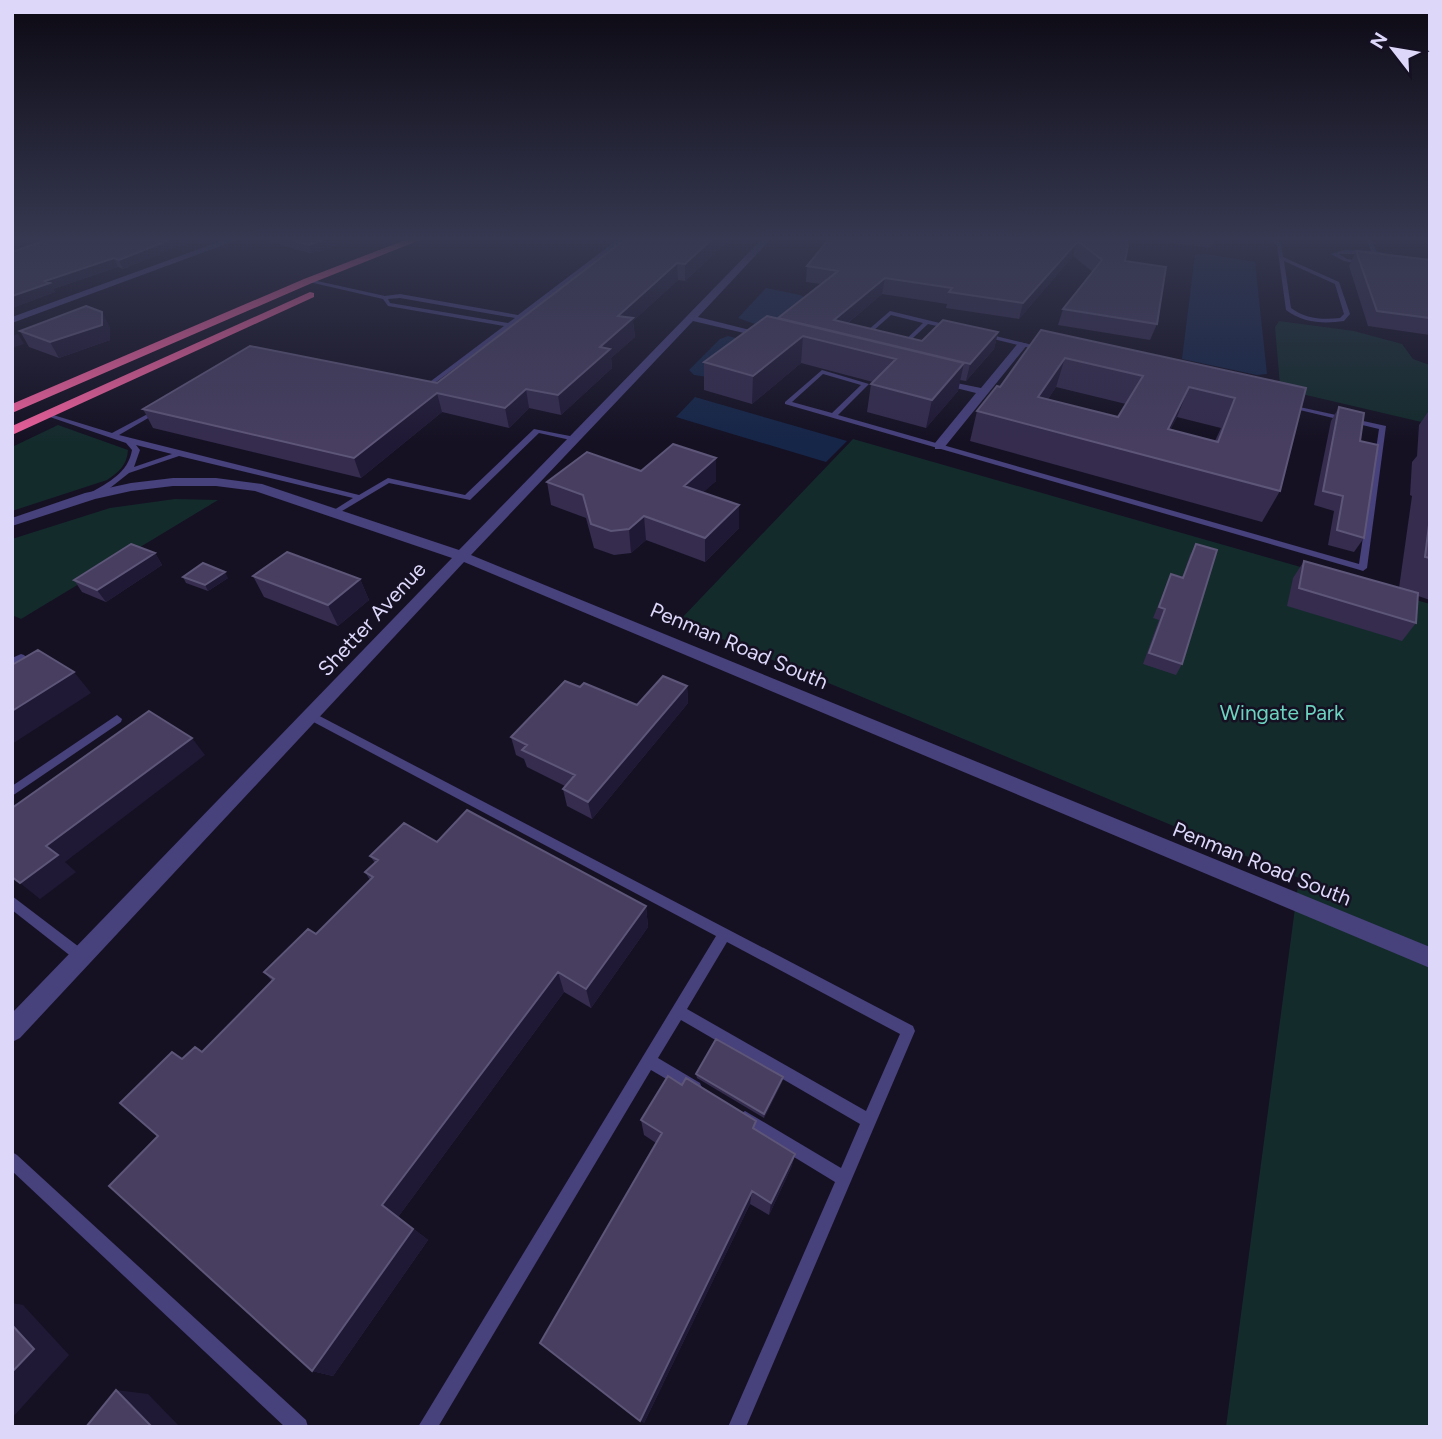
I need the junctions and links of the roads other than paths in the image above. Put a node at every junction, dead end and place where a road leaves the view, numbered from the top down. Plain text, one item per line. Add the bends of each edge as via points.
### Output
1 (47, 307) edge
2 (248, 307) edge
3 (285, 307) edge
4 (417, 307) edge
5 (464, 307) edge
6 (534, 307) edge
7 (702, 307) edge
8 (1288, 307) edge
9 (1345, 307) edge
10 (521, 317) junction
11 (692, 318) junction
12 (12, 320) edge
13 (927, 322) junction
14 (510, 326) junction
15 (963, 330) edge
16 (975, 333) edge
17 (785, 341) edge
18 (873, 343) edge
19 (1023, 344) junction
20 (886, 346) edge
21 (1049, 351) edge
22 (931, 379) edge
23 (415, 383) edge
24 (984, 392) junction
25 (1282, 405) edge
26 (165, 407) edge
27 (12, 409) edge
28 (48, 415) junction
29 (833, 416) junction
30 (12, 431) edge
31 (113, 436) junction
32 (575, 439) junction
33 (129, 441) junction
34 (939, 446) junction
35 (182, 454) junction
36 (129, 471) junction
37 (91, 496) junction
38 (358, 497) junction
39 (337, 512) junction
40 (12, 522) edge
41 (462, 556) junction
42 (310, 715) junction
43 (117, 719) dead end
44 (12, 792) edge
45 (12, 902) edge
46 (725, 934) junction
47 (82, 957) junction
48 (1430, 958) edge
49 (678, 1011) junction
50 (12, 1030) edge
51 (648, 1060) junction
52 (706, 1095) edge
53 (729, 1109) edge
54 (869, 1121) junction
55 (12, 1160) edge
56 (844, 1179) junction
57 (299, 1427) edge
58 (427, 1427) edge
59 (737, 1427) edge

1 - 12 street
2 - 27 highway
3 - 28 highway
4 - 14 lane
5 - 10 lane
6 - 10 lane
7 - 11 street, Shetter Avenue
8 - 9 lane via 1310,318 1342,320 1347,314
10 - 14 lane
11 - 17 street
11 - 32 street, Shetter Avenue
13 - 15 lane
13 - 18 lane via 890,313 860,340
13 - 20 lane via 899,349
14 - 23 lane via 428,386
16 - 19 lane
19 - 21 lane
19 - 24 street
22 - 24 street
24 - 34 street
25 - 34 lane via 1383,428 1363,568
26 - 31 lane
28 - 30 highway
28 - 31 lane
29 - 29 lane via 799,406 787,403 822,372 866,384
29 - 34 lane
31 - 33 lane
32 - 38 lane via 537,431 467,498 388,480
32 - 41 street, Shetter Avenue
33 - 35 lane
33 - 36 lane via 136,450
35 - 36 lane
35 - 38 lane
36 - 37 lane
37 - 39 street, Penman Road South via 158,483 228,481
37 - 40 street, Penman Road South
38 - 39 lane
39 - 41 street, Penman Road South
41 - 42 street, Shetter Avenue
41 - 48 street, Penman Road South
42 - 46 lane
42 - 47 street, Shetter Avenue
43 - 44 lane
45 - 47 lane
46 - 49 lane
46 - 54 lane via 908,1031
47 - 50 street, Shetter Avenue
49 - 51 lane
49 - 54 lane
51 - 52 lane
51 - 58 lane
53 - 56 lane
54 - 56 lane
55 - 57 lane
56 - 59 lane

